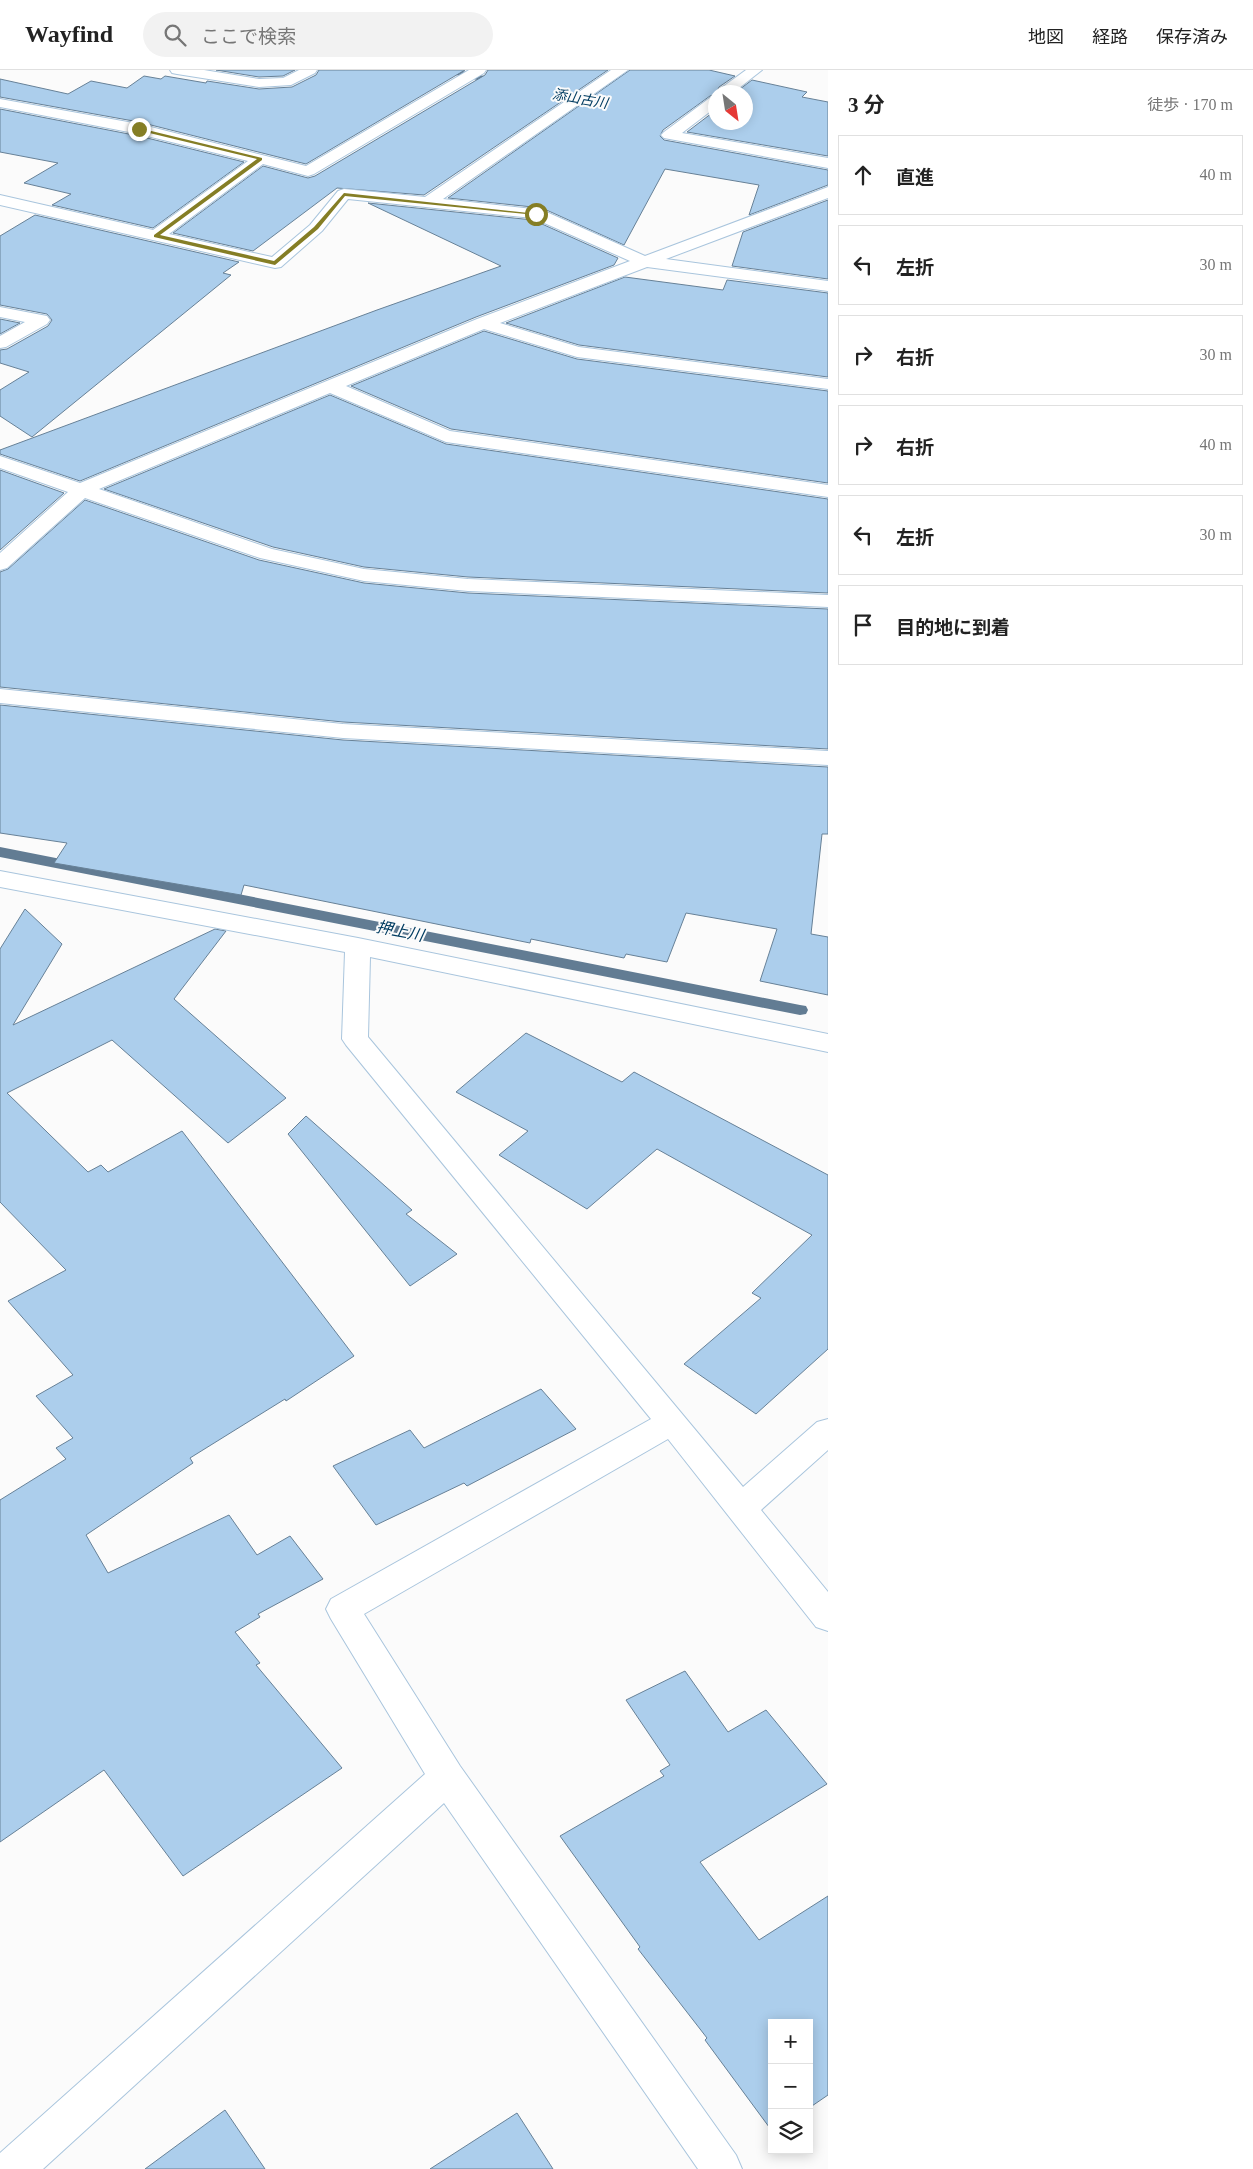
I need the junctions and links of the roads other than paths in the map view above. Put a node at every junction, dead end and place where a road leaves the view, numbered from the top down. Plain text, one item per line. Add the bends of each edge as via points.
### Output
1 (177, 70) edge
2 (310, 70) edge
3 (479, 70) edge
4 (621, 70) edge
5 (755, 70) edge
6 (735, 85) edge
7 (0, 103) edge
8 (708, 106) edge
9 (260, 159) junction
10 (828, 162) edge
11 (828, 192) edge
12 (0, 200) edge
13 (427, 203) junction
14 (156, 236) junction
15 (643, 261) junction
16 (828, 286) edge
17 (0, 312) edge
18 (484, 323) junction
19 (0, 343) edge
20 (828, 384) edge
21 (330, 386) junction
22 (0, 462) edge
23 (84, 489) junction
24 (828, 491) edge
25 (0, 564) edge
26 (828, 601) edge
27 (0, 696) edge
28 (828, 758) edge
29 (0, 879) edge
30 (358, 946) junction
31 (828, 1043) edge
32 (672, 1422) junction
33 (828, 1431) edge
34 (742, 1508) junction
35 (828, 1617) edge
36 (447, 1776) junction
37 (14, 2169) edge
38 (722, 2169) edge

1 - 2 street via 259,83 286,82
3 - 9 street via 308,171
4 - 13 street
5 - 6 street
7 - 9 street via 139,129
8 - 10 street via 669,135
9 - 14 street
11 - 15 street
12 - 14 street
13 - 14 street via 344,194 316,228 275,263
13 - 15 street via 536,214
15 - 16 street
15 - 18 street
17 - 19 street via 41,320
18 - 20 street via 577,352
18 - 21 street
21 - 23 street
21 - 24 street via 446,436
22 - 23 street
23 - 25 street
23 - 26 street via 267,554 364,575 468,585
27 - 28 street via 343,731
29 - 30 street
30 - 31 street
30 - 32 street via 355,1040
32 - 34 street
32 - 36 street via 343,1610
33 - 34 street
34 - 35 street
36 - 37 street
36 - 38 street

